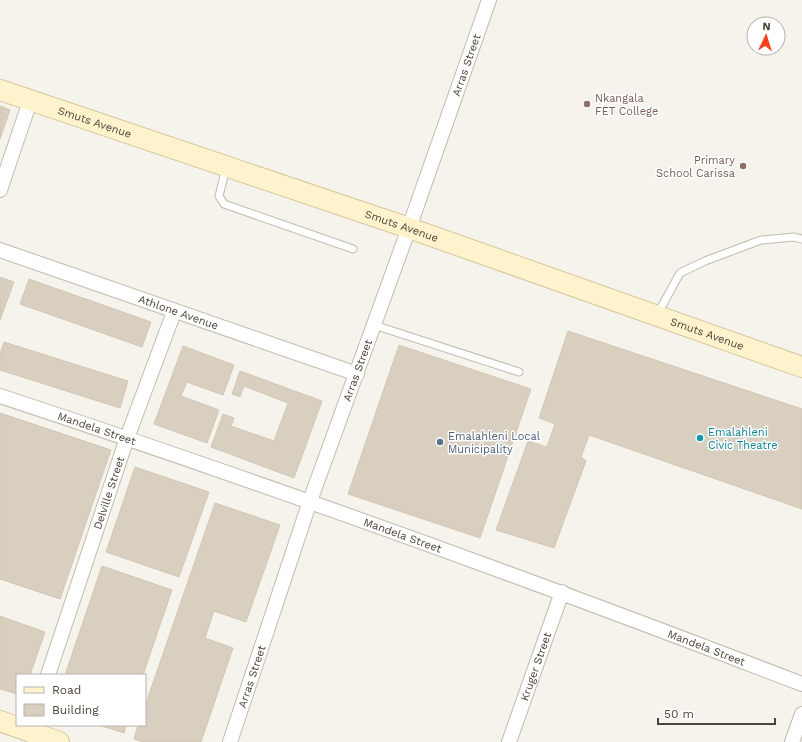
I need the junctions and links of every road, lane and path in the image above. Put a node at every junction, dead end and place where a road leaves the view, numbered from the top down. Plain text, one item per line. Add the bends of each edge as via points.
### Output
1 (489, 0) edge
2 (0, 90) edge
3 (30, 101) junction
4 (227, 166) junction
5 (0, 190) edge
6 (409, 228) junction
7 (802, 239) edge
8 (353, 249) dead end
9 (0, 250) edge
10 (174, 312) junction
11 (656, 316) junction
12 (374, 325) junction
13 (802, 367) edge
14 (519, 372) dead end
15 (357, 374) junction
16 (0, 396) edge
17 (128, 438) junction
18 (310, 501) junction
19 (562, 592) junction
20 (48, 674) edge
21 (802, 684) edge
22 (802, 714) edge
23 (0, 721) edge
24 (28, 733) edge
25 (59, 742) edge
26 (230, 742) edge
27 (509, 742) edge
28 (792, 742) edge

1 - 6 street, Arras Street
2 - 3 main road, Smuts Avenue
3 - 4 main road, Smuts Avenue
3 - 5 street
4 - 6 main road, Smuts Avenue
4 - 8 lane via 219,196 224,204
6 - 11 main road, Smuts Avenue
6 - 12 street, Arras Street
7 - 11 lane via 794,237 761,240 680,273
9 - 10 street, Athlone Avenue
10 - 15 street, Athlone Avenue
10 - 17 street, Delville Street
11 - 13 main road, Smuts Avenue
12 - 14 lane
12 - 15 street, Arras Street
15 - 18 street, Arras Street
16 - 17 street, Mandela Street
17 - 18 street, Mandela Street
17 - 20 street, Delville Street
18 - 19 street, Mandela Street
18 - 26 street, Arras Street
19 - 21 street, Mandela Street
19 - 27 street, Kruger Street
22 - 28 street
23 - 24 main road
24 - 25 main road

